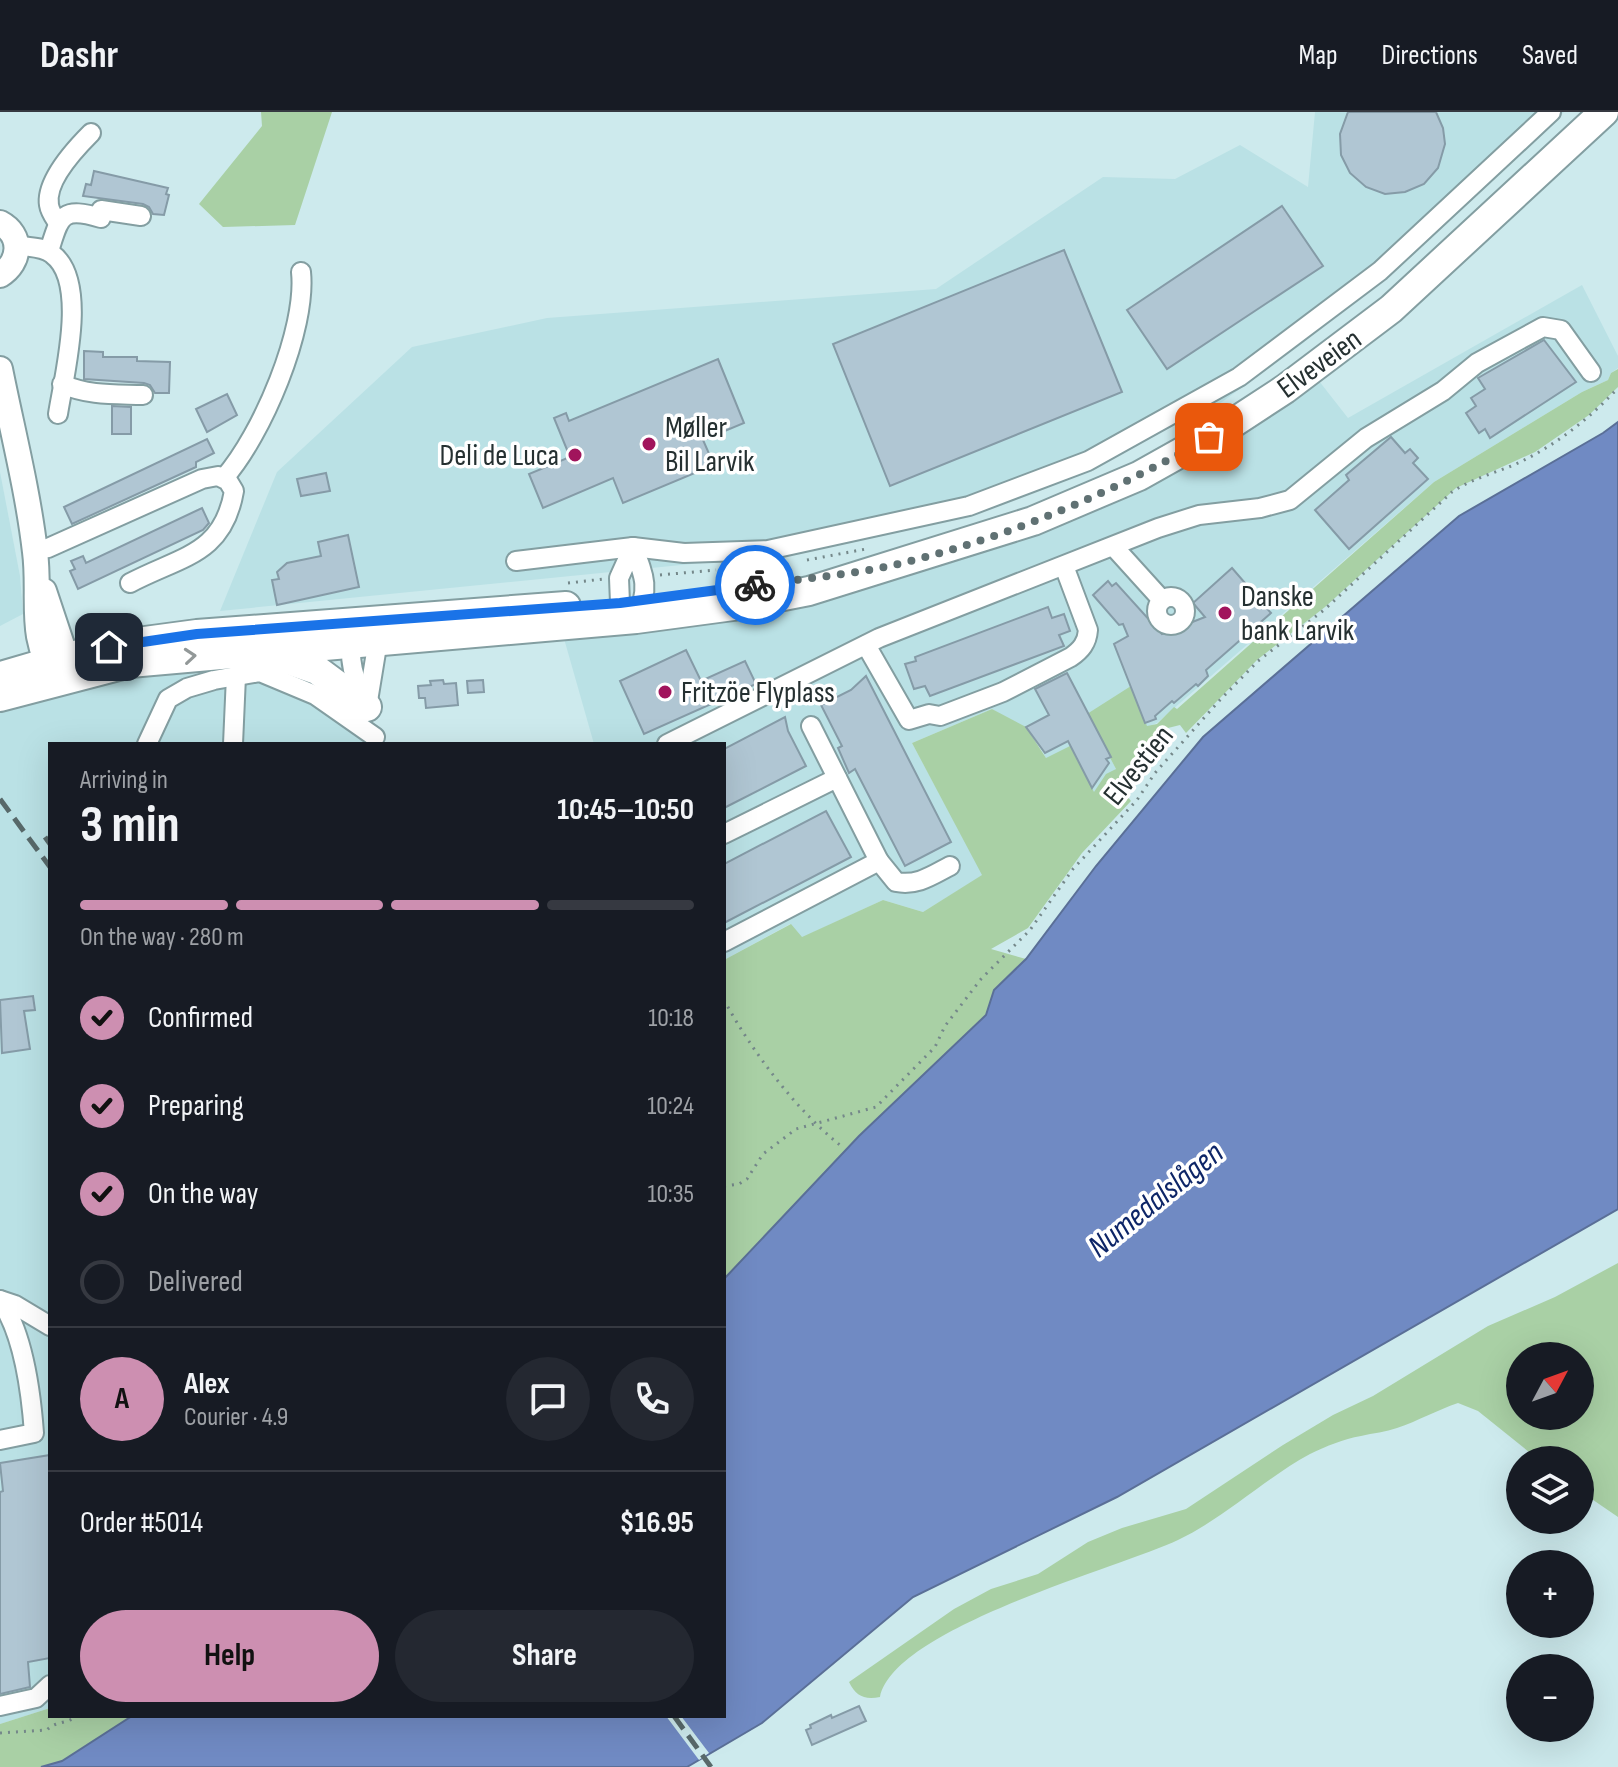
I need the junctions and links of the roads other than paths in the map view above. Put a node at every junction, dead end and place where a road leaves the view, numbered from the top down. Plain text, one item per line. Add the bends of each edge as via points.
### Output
1 (1551, 112) edge
2 (1604, 112) edge
3 (91, 133) dead end
4 (141, 216) dead end
5 (0, 223) edge
6 (58, 223) junction
7 (17, 245) junction
8 (49, 251) junction
9 (301, 272) dead end
10 (0, 275) edge
11 (0, 369) edge
12 (1591, 372) dead end
13 (62, 384) junction
14 (143, 395) dead end
15 (58, 414) dead end
16 (224, 478) junction
17 (633, 547) junction
18 (1114, 547) junction
19 (36, 558) junction
20 (516, 561) dead end
21 (1064, 566) junction
22 (130, 583) dead end
23 (633, 595) junction
24 (1162, 600) dead end
25 (364, 635) junction
26 (866, 645) junction
27 (262, 650) junction
28 (56, 667) junction
29 (236, 676) junction
30 (0, 677) edge
31 (0, 697) edge
32 (367, 707) junction
33 (811, 726) dead end
34 (376, 741) edge
35 (148, 742) edge
36 (233, 742) edge
37 (671, 742) edge
38 (837, 778) junction
39 (726, 833) edge
40 (879, 861) junction
41 (950, 866) dead end
42 (726, 941) edge
43 (0, 1300) edge
44 (48, 1325) edge
45 (42, 1432) edge
46 (0, 1440) edge
47 (48, 1687) edge
48 (0, 1706) edge

1 - 17 street via 1380,271 1251,368 1088,461 969,506 768,550 684,553
2 - 23 highway, Elveveien via 1391,309 1338,351 1230,425 1139,476 980,539 883,556 809,591 733,606
3 - 6 street via 65,161 50,192 50,211
4 - 6 street via 101,210 101,218 79,213
5 - 7 main road
6 - 8 street
7 - 8 street
7 - 10 main road via 11,266
8 - 13 street via 67,269 72,287
9 - 16 street via 298,316 278,381 254,435
11 - 19 main road
12 - 18 street via 1561,330 1543,327 1477,363 1443,391 1366,438 1290,500 1199,515
13 - 14 street via 94,394
13 - 15 street
16 - 19 street via 202,479
16 - 22 street via 233,487 232,501 214,540
17 - 20 street
17 - 23 street
18 - 21 street
18 - 24 street
19 - 28 main road
21 - 26 street
21 - 26 street via 1087,639 1071,657 1003,692 940,716 909,720
23 - 25 highway, Elveveien
25 - 27 highway, Elveveien
25 - 28 highway, Elveveien via 157,639
25 - 32 street
25 - 32 street via 353,675
26 - 37 street
28 -> 27 highway, Elveveien
27 - 32 highway via 317,670
28 - 30 highway, Elveveien
28 - 31 highway, Elveveien
29 - 34 street via 260,672 315,695
29 - 35 street via 187,688 168,699
29 - 36 street
32 - 34 street
33 - 38 street
38 - 39 street
38 - 40 street
40 - 41 street via 896,882 909,885
40 - 42 street
43 - 44 street
43 - 45 street via 16,1329
45 - 46 street
47 - 48 street via 36,1698

